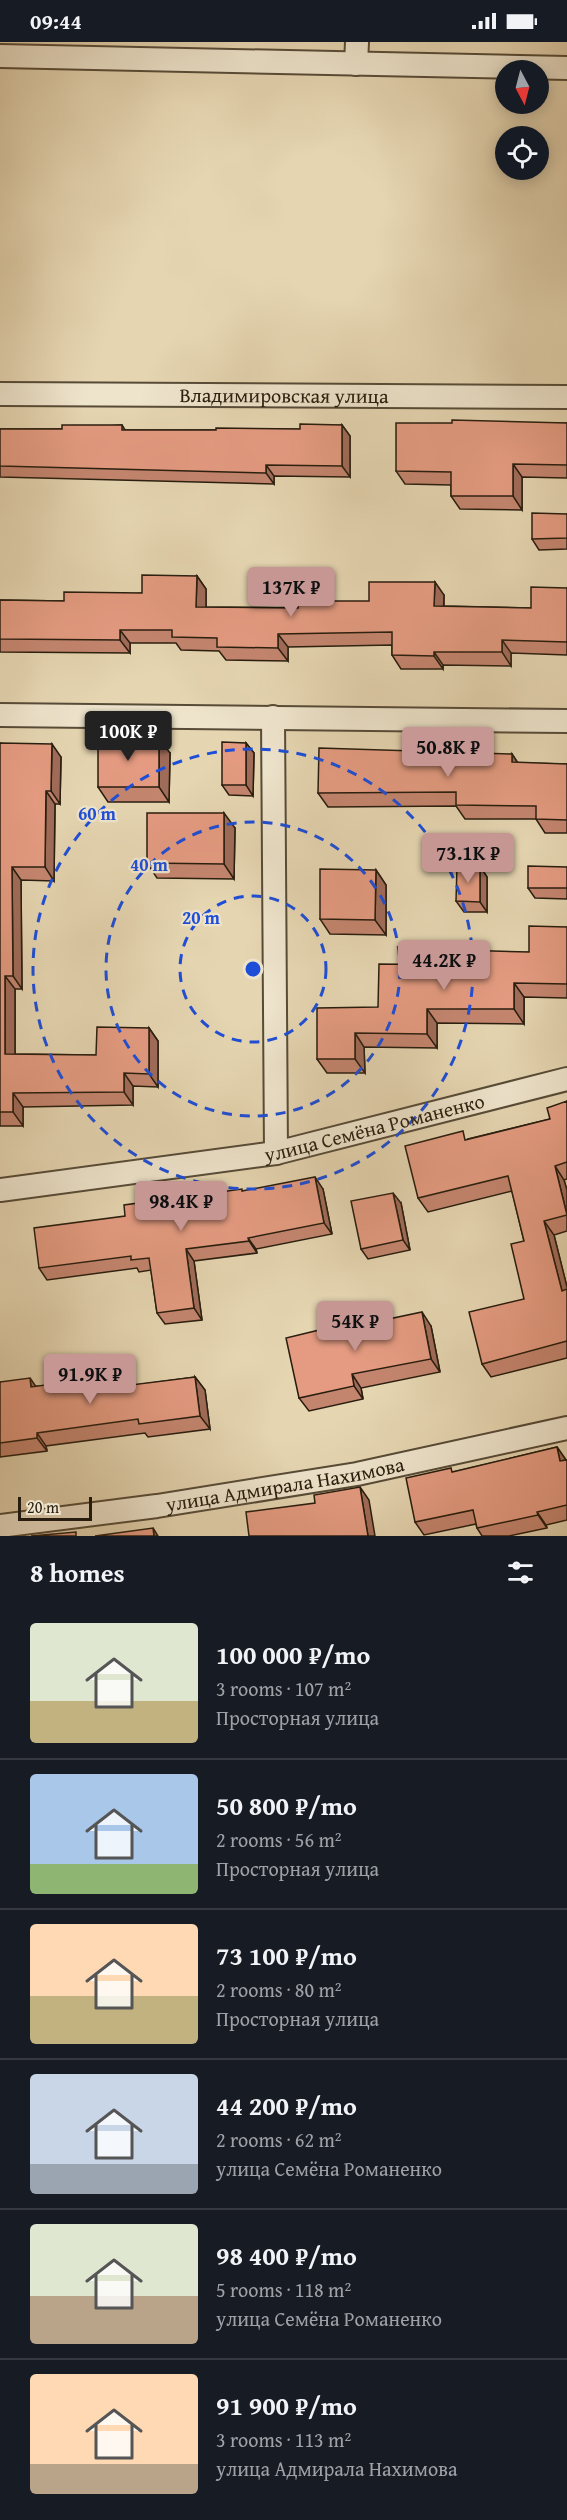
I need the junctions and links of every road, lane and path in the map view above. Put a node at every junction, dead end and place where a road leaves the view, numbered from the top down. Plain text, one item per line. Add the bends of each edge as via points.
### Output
1 (356, 53) edge
2 (0, 56) edge
3 (567, 68) edge
4 (0, 394) edge
5 (567, 397) edge
6 (0, 715) edge
7 (273, 717) junction
8 (567, 721) edge
9 (567, 1079) edge
10 (276, 1153) junction
11 (0, 1190) edge
12 (567, 1428) edge
13 (0, 1526) edge

1 - 2 street
1 - 3 street
4 - 5 street, Владимировская улица
6 - 7 street
7 - 8 street
7 - 10 street
9 - 10 street, улица Семёна Романенко
10 - 11 street, улица Семёна Романенко
12 - 13 street, улица Адмирала Нахимова via 357,1474

